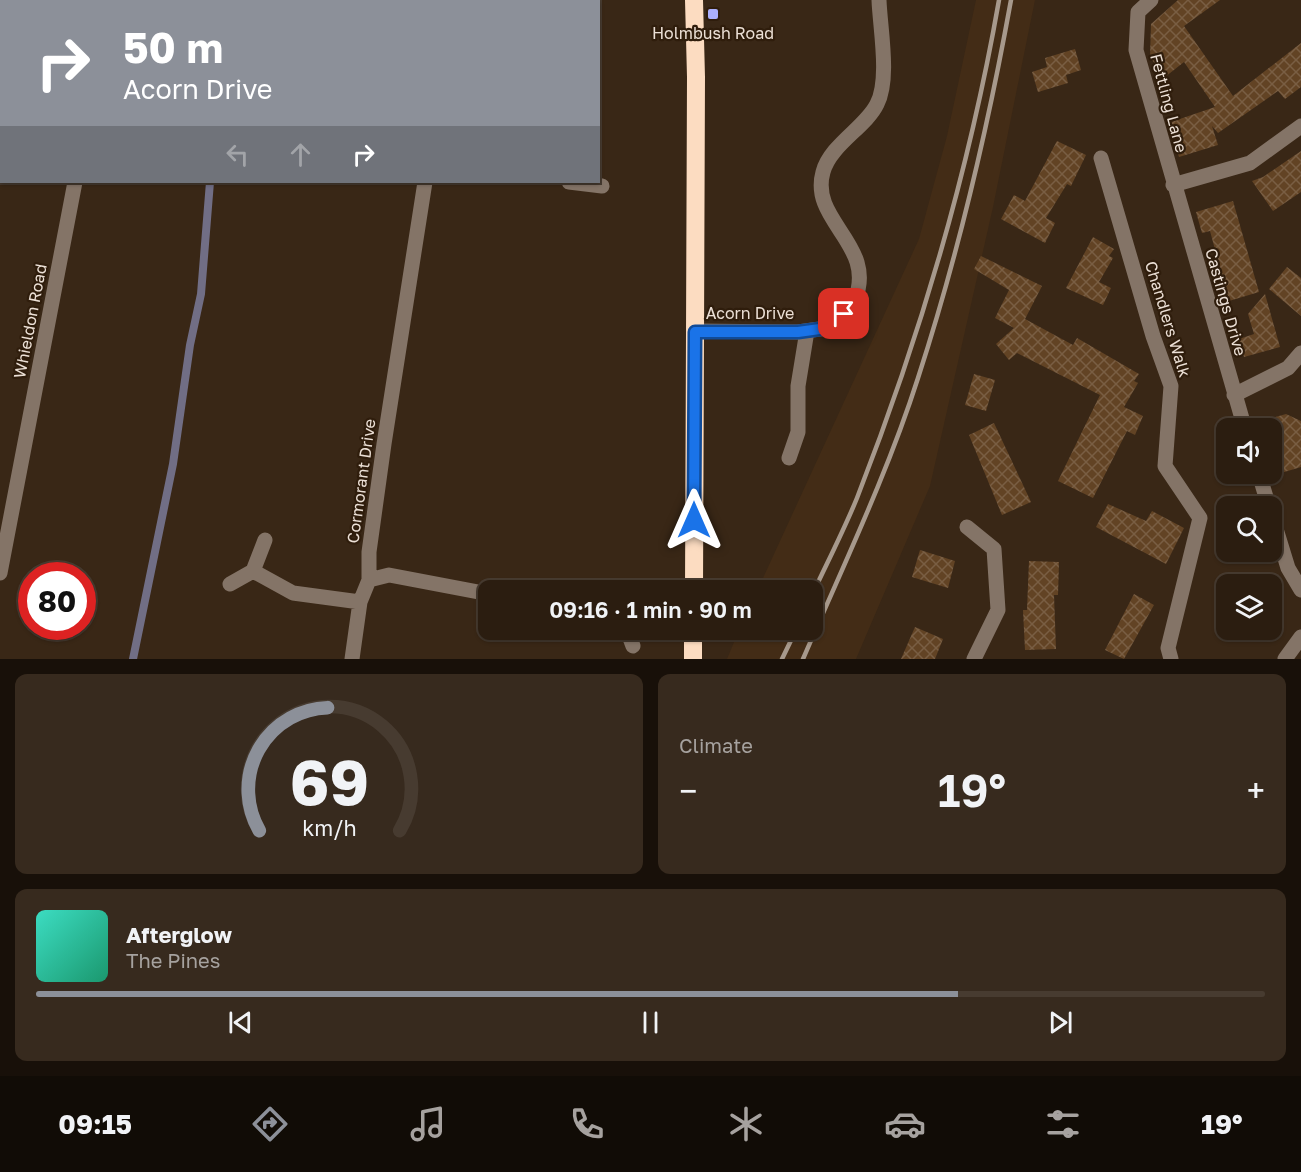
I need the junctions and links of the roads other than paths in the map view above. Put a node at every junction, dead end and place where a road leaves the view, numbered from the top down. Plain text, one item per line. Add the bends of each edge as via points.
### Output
1 (694, 0) edge
2 (879, 0) edge
3 (1150, 0) edge
4 (1301, 126) edge
5 (1101, 158) dead end
6 (75, 183) edge
7 (425, 183) edge
8 (577, 183) edge
9 (1173, 185) junction
10 (602, 186) dead end
11 (807, 331) junction
12 (695, 332) junction
13 (1301, 353) edge
14 (1234, 395) junction
15 (1241, 418) edge
16 (789, 458) dead end
17 (967, 527) dead end
18 (265, 540) dead end
19 (1282, 548) edge
20 (1, 566) edge
21 (253, 571) junction
22 (369, 580) junction
23 (694, 580) edge
24 (230, 584) dead end
25 (1301, 590) edge
26 (478, 592) edge
27 (360, 602) junction
28 (1301, 637) edge
29 (631, 640) edge
30 (693, 640) edge
31 (633, 646) dead end
32 (352, 659) edge
33 (693, 659) edge
34 (974, 659) edge
35 (1171, 659) edge
36 (1285, 659) edge

1 - 12 highway
2 - 11 street, Acorn Drive via 883,74 877,104 823,171 823,205 861,266 854,302 834,327
3 - 9 street, Fettling Lane via 1138,12 1136,50
4 - 9 street via 1250,163
5 - 35 street, Chandlers Walk via 1171,386 1165,466 1200,518 1168,648
6 - 20 street, Whieldon Road
7 - 22 street, Cormorant Drive via 369,552
8 - 10 street
9 - 14 street, Castings Drive
11 - 12 street, Acorn Drive
11 - 16 street via 798,387 798,432
12 - 23 highway
13 - 14 street via 1288,368
14 - 15 street, Castings Drive
17 - 34 street via 994,549 998,610
18 - 21 street
19 - 25 street
21 - 24 street
21 - 27 street via 292,593
22 - 26 street via 389,575
22 - 27 street, Cormorant Drive
27 - 32 street, Cormorant Drive
28 - 36 street
29 - 31 street
30 - 33 highway

